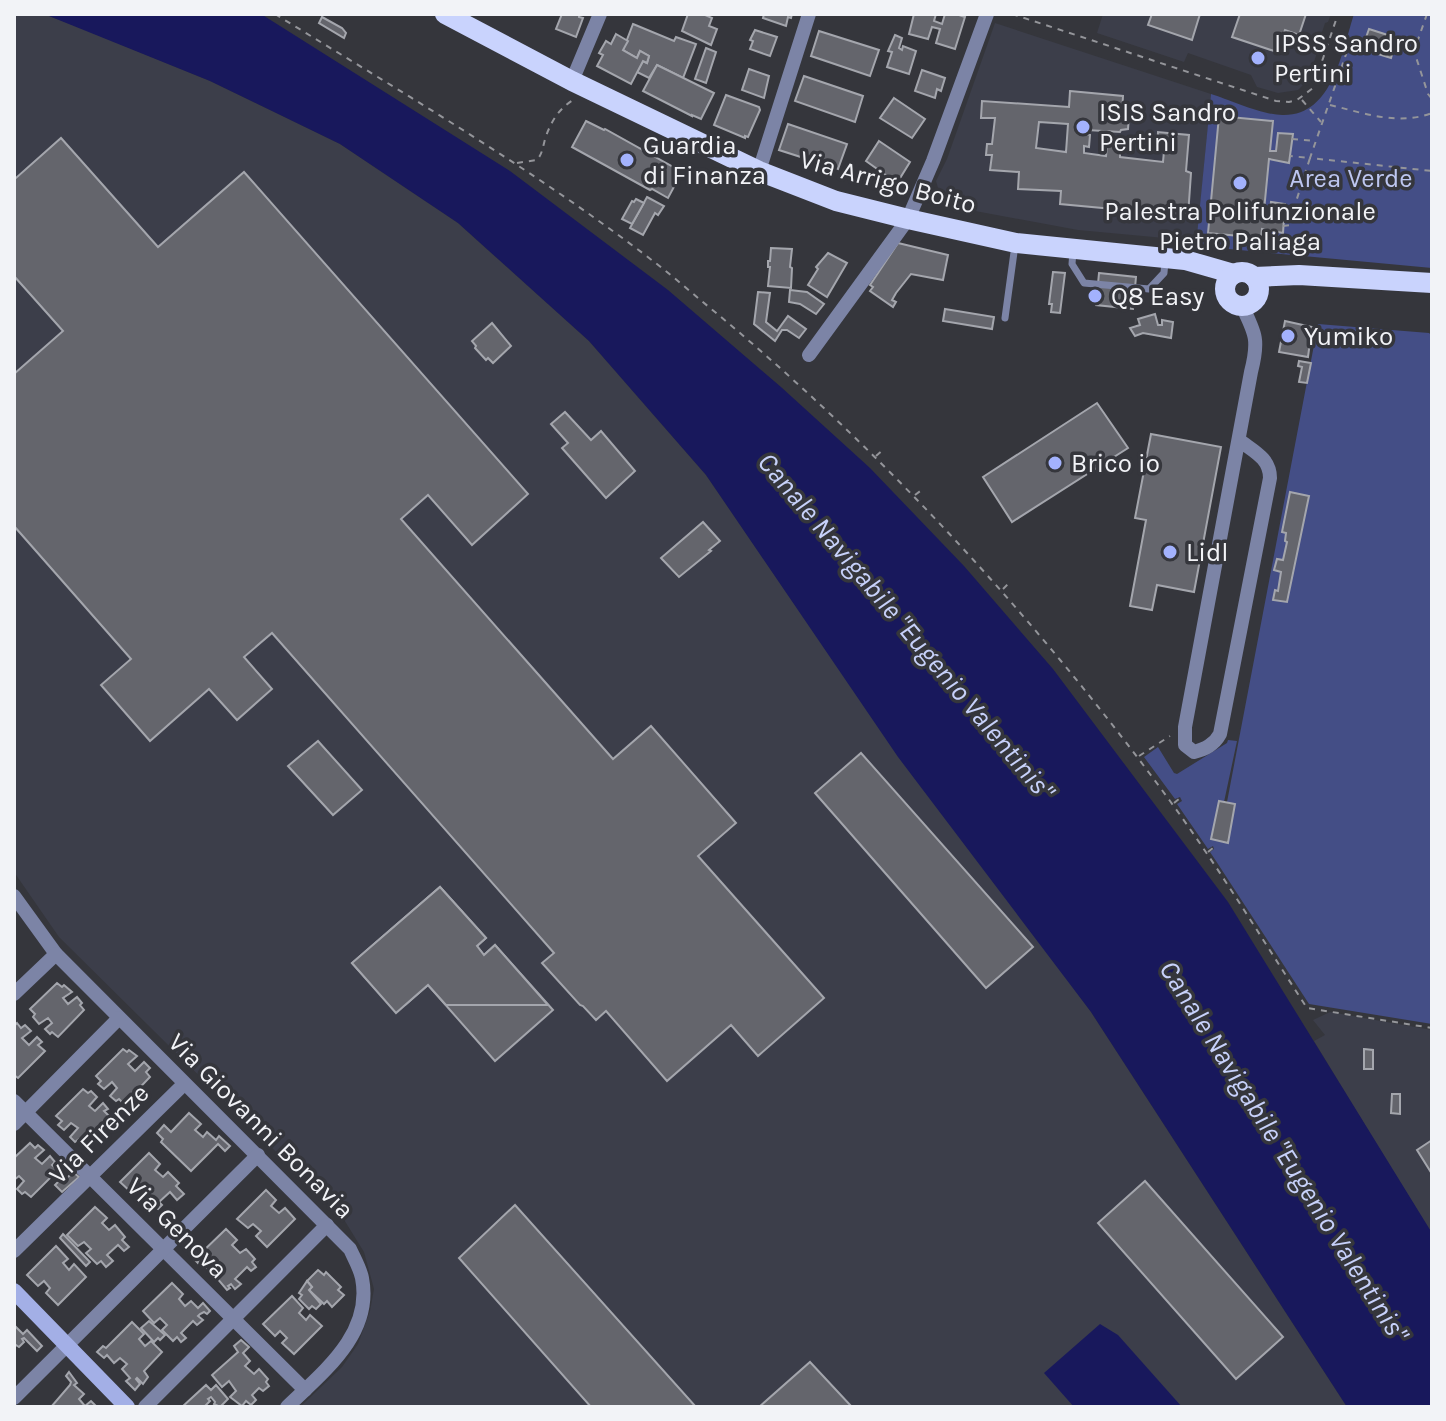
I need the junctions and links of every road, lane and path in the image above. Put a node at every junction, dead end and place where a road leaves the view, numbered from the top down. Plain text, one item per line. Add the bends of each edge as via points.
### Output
1 (275, 14) edge
2 (445, 14) edge
3 (600, 14) edge
4 (809, 14) edge
5 (987, 14) edge
6 (1012, 14) edge
7 (1338, 14) edge
8 (1427, 14) edge
9 (1351, 40) dead end
10 (577, 83) junction
11 (1300, 98) junction
12 (1432, 99) edge
13 (1328, 105) junction
14 (1432, 113) edge
15 (1322, 123) junction
16 (1292, 139) dead end
17 (1316, 141) junction
18 (1290, 156) dead end
19 (1310, 158) junction
20 (515, 164) junction
21 (759, 171) junction
22 (1432, 171) edge
23 (908, 219) junction
24 (1283, 226) dead end
25 (1016, 243) junction
26 (1073, 248) junction
27 (1166, 258) junction
28 (1432, 283) edge
29 (1249, 286) junction
30 (1005, 318) dead end
31 (809, 355) dead end
32 (1239, 440) junction
33 (883, 450) dead end
34 (875, 457) junction
35 (923, 489) dead end
36 (914, 496) junction
37 (1008, 584) dead end
38 (1002, 589) junction
39 (1185, 727) junction
40 (1138, 757) junction
41 (1180, 798) dead end
42 (1173, 804) junction
43 (1214, 847) dead end
44 (1207, 852) junction
45 (14, 896) edge
46 (56, 954) junction
47 (14, 994) edge
48 (119, 1018) junction
49 (1432, 1028) edge
50 (184, 1084) junction
51 (14, 1101) edge
52 (25, 1112) junction
53 (14, 1124) edge
54 (258, 1155) junction
55 (91, 1177) junction
56 (327, 1225) junction
57 (163, 1248) junction
58 (14, 1251) edge
59 (14, 1291) edge
60 (233, 1319) junction
61 (67, 1345) junction
62 (305, 1390) junction
63 (20, 1403) edge
64 (127, 1407) edge
65 (145, 1407) edge
66 (287, 1407) edge

1 - 20 path
2 - 10 main road, Via Arrigo Boito
3 - 10 street
4 - 21 street
5 - 23 street
6 - 11 path via 1276,101
7 - 11 path via 1313,88
8 - 12 path via 1414,51
9 - 13 path
10 - 20 path via 574,99 551,124 537,160
10 - 21 main road, Via Arrigo Boito
11 - 15 path
13 - 14 path via 1392,120
13 - 15 path
15 - 17 path
16 - 17 path
17 - 19 path
18 - 19 path
19 - 22 path
19 - 24 path via 1292,225
20 - 34 path via 654,261 809,393
21 - 23 main road, Via Arrigo Boito via 836,201
23 - 25 main road, Via Arrigo Boito
23 - 31 street
25 - 26 main road, Via Arrigo Boito
25 - 30 lane
26 - 27 main road, Via Arrigo Boito
26 - 27 lane via 1072,264 1084,283 1149,289 1164,273
27 - 29 main road, Via Arrigo Boito via 1209,268
28 - 29 main road, Via Arrigo Boito via 1299,275
29 - 32 street via 1257,349
32 - 39 street
32 - 39 street via 1266,462 1270,478 1220,734 1216,742 1194,752 1185,745
33 - 34 path
34 - 36 path
35 - 36 path
36 - 38 path
37 - 38 path
38 - 40 path
39 - 40 path
40 - 42 path
41 - 42 path
42 - 44 path
43 - 44 path
44 - 49 path via 1307,1008
45 - 46 street, Via Giovanni Bonavia
46 - 47 street
46 - 48 street, Via Giovanni Bonavia
48 - 50 street, Via Giovanni Bonavia
48 - 52 street
50 - 54 street, Via Giovanni Bonavia
50 - 55 street, Via Firenze
51 - 52 street, Via Genova
52 - 53 street
52 - 55 street, Via Genova
54 - 56 street, Via Giovanni Bonavia
54 - 57 street
55 - 57 street, Via Genova
55 - 58 street, Via Firenze
56 - 60 street
56 - 62 street, Via Giovanni Bonavia via 350,1249 364,1297 361,1316 343,1351
57 - 60 street, Via Genova
57 - 61 street
59 - 61 street
60 - 62 street, Via Genova
60 - 65 street
61 - 63 street
61 - 64 street
62 - 66 street, Via Giovanni Bonavia

